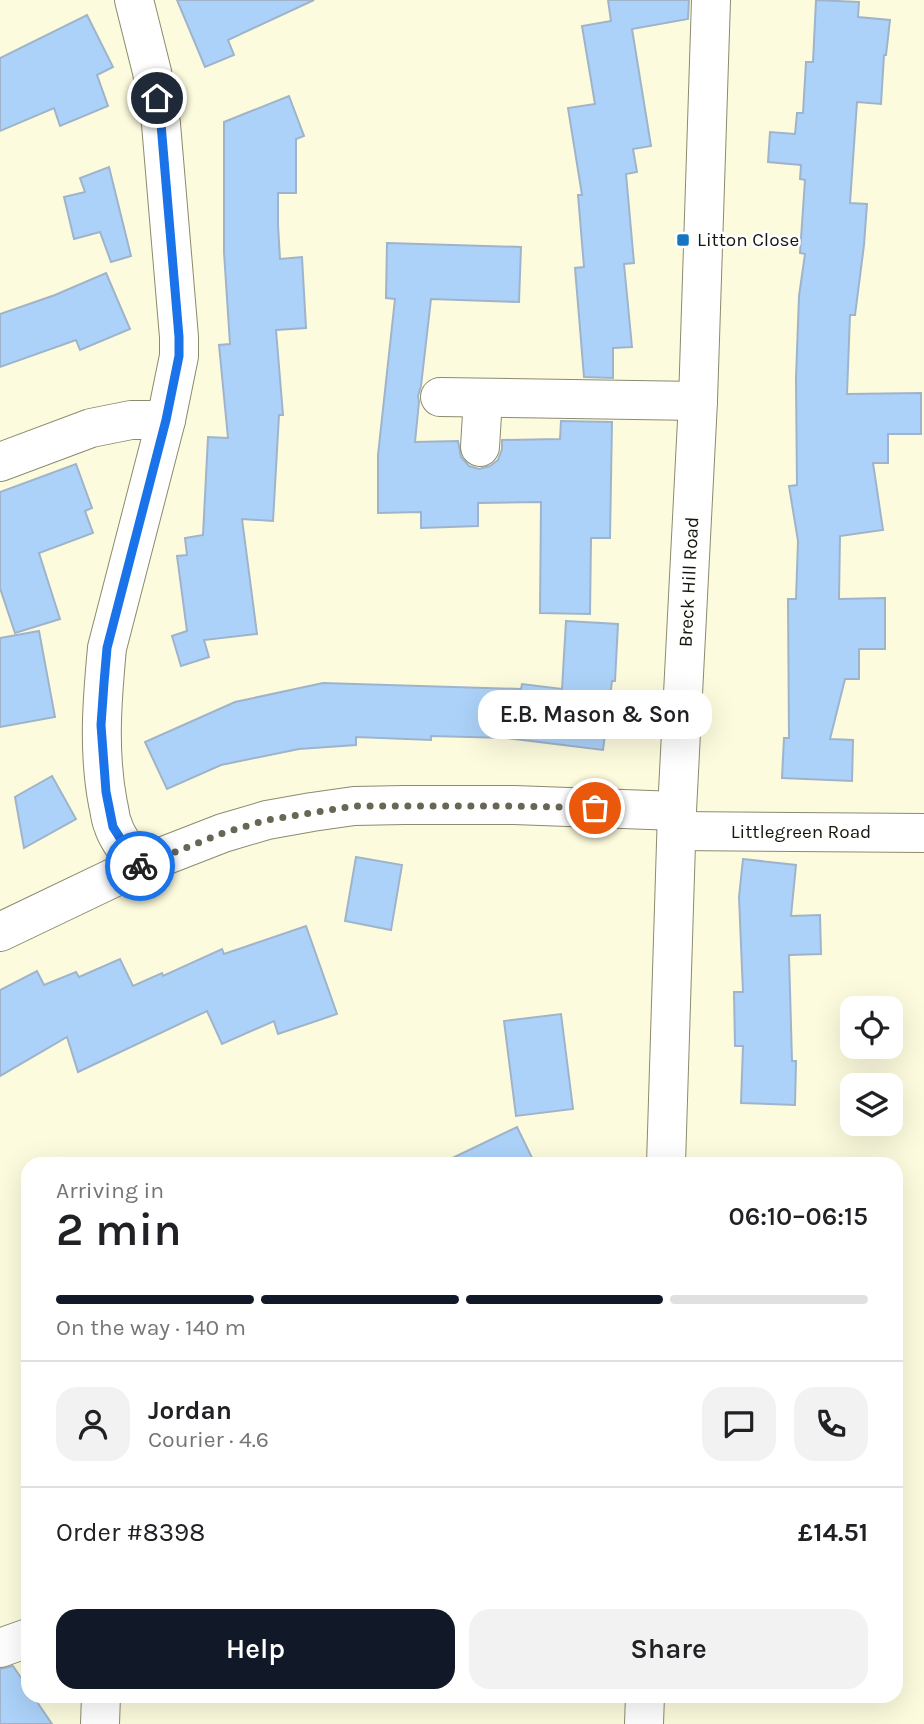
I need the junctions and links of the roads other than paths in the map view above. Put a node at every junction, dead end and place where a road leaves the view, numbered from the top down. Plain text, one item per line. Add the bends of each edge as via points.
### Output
1 (134, 0) edge
2 (711, 0) edge
3 (440, 397) dead end
4 (483, 398) junction
5 (698, 401) junction
6 (166, 420) junction
7 (480, 447) dead end
8 (0, 462) edge
9 (677, 821) junction
10 (924, 833) edge
11 (138, 866) junction
12 (0, 932) edge
13 (666, 1157) edge
14 (21, 1640) edge
15 (0, 1648) edge
16 (101, 1703) edge
17 (645, 1703) edge
18 (100, 1724) edge
19 (644, 1724) edge

1 - 6 street via 161,124 179,337
2 - 5 street, Breck Hill Road
3 - 4 street
4 - 5 street
4 - 7 street
5 - 9 street, Breck Hill Road
6 - 8 street via 131,420 91,428
6 - 11 street via 107,648 102,711 102,758 113,827
9 - 10 street, Littlegreen Road
9 - 11 street, Littlegreen Road via 514,806 354,806 267,820
9 - 13 street, Breck Hill Road
11 - 12 street, Littlegreen Road
14 - 15 street
16 - 18 street
17 - 19 street

